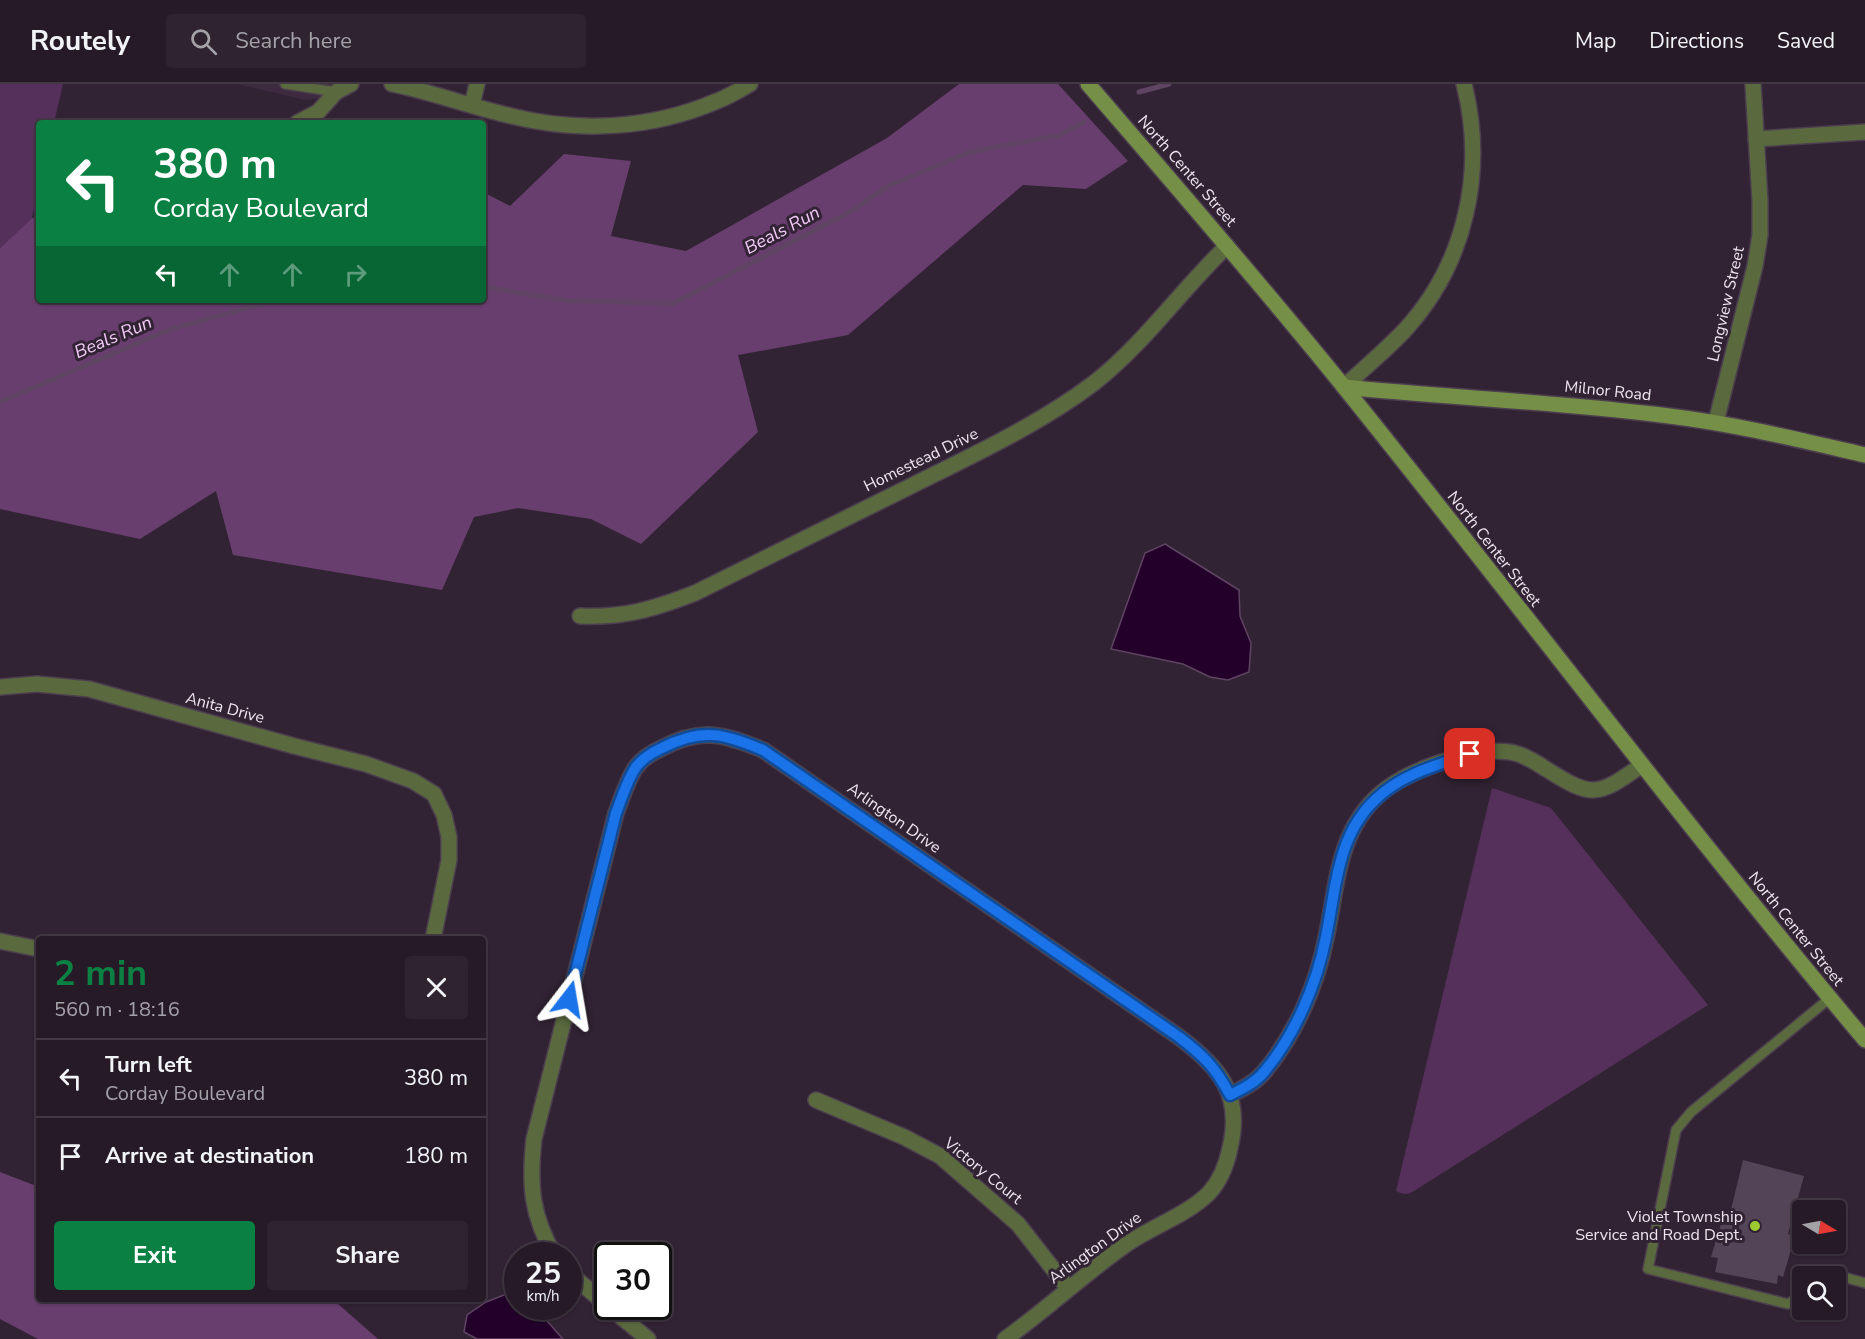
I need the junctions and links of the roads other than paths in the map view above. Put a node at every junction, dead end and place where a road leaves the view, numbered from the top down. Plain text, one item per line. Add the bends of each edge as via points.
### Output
1 (285, 84) edge
2 (351, 84) edge
3 (392, 84) edge
4 (477, 84) edge
5 (750, 84) edge
6 (1088, 84) edge
7 (1464, 84) edge
8 (1753, 84) edge
9 (336, 92) junction
10 (472, 105) junction
11 (303, 120) edge
12 (1865, 132) edge
13 (1756, 139) junction
14 (1227, 246) junction
15 (1344, 387) junction
16 (1716, 423) junction
17 (1865, 455) edge
18 (579, 616) dead end
19 (0, 687) edge
20 (1642, 765) junction
21 (434, 936) edge
22 (0, 941) edge
23 (36, 948) edge
24 (1830, 998) junction
25 (1865, 1041) edge
26 (1230, 1095) junction
27 (816, 1100) dead end
28 (548, 1242) edge
29 (1846, 1277) edge
30 (1865, 1282) edge
31 (582, 1284) edge
32 (1068, 1288) junction
33 (594, 1294) edge
34 (1792, 1301) edge
35 (625, 1320) edge
36 (648, 1339) edge
37 (1005, 1339) edge

1 - 9 lane
2 - 9 street
3 - 10 street
4 - 10 street
5 - 10 street via 718,101 668,117 616,127 564,126
6 - 14 main road, North Center Street
7 - 15 street via 1473,141 1471,193 1458,243 1436,289 1405,330
8 - 13 street, Longview Street
9 - 11 street via 318,112
12 - 13 street
13 - 16 street, Longview Street via 1760,235
14 - 15 main road, North Center Street
14 - 18 street, Homestead Drive via 1122,360 1082,391 986,449 687,596 635,614
15 - 16 main road, Milnor Road via 1570,405
15 - 20 main road, North Center Street
16 - 17 main road, Milnor Road
19 - 21 street, Anita Drive via 37,684 89,689 366,764 403,777 434,794 444,815 449,860
20 - 24 main road, North Center Street
20 - 26 street via 1618,782 1592,791 1576,787 1517,753 1496,750 1418,771 1389,787 1360,819 1340,860 1324,949 1290,1034 1263,1073
22 - 23 street
24 - 25 main road, North Center Street
24 - 34 lane via 1691,1112 1676,1130 1647,1269 1788,1304
26 - 28 street, Arlington Drive via 1205,1057 1179,1037 763,750 732,737 705,734 679,739 637,765 616,813 534,1139 531,1184 539,1224
26 - 32 street, Arlington Drive via 1233,1137 1227,1160 1210,1192 1125,1245
27 - 32 street, Victory Court via 940,1156 1018,1224
29 - 30 lane
31 - 33 street
32 - 37 street, Arlington Drive
35 - 36 street

